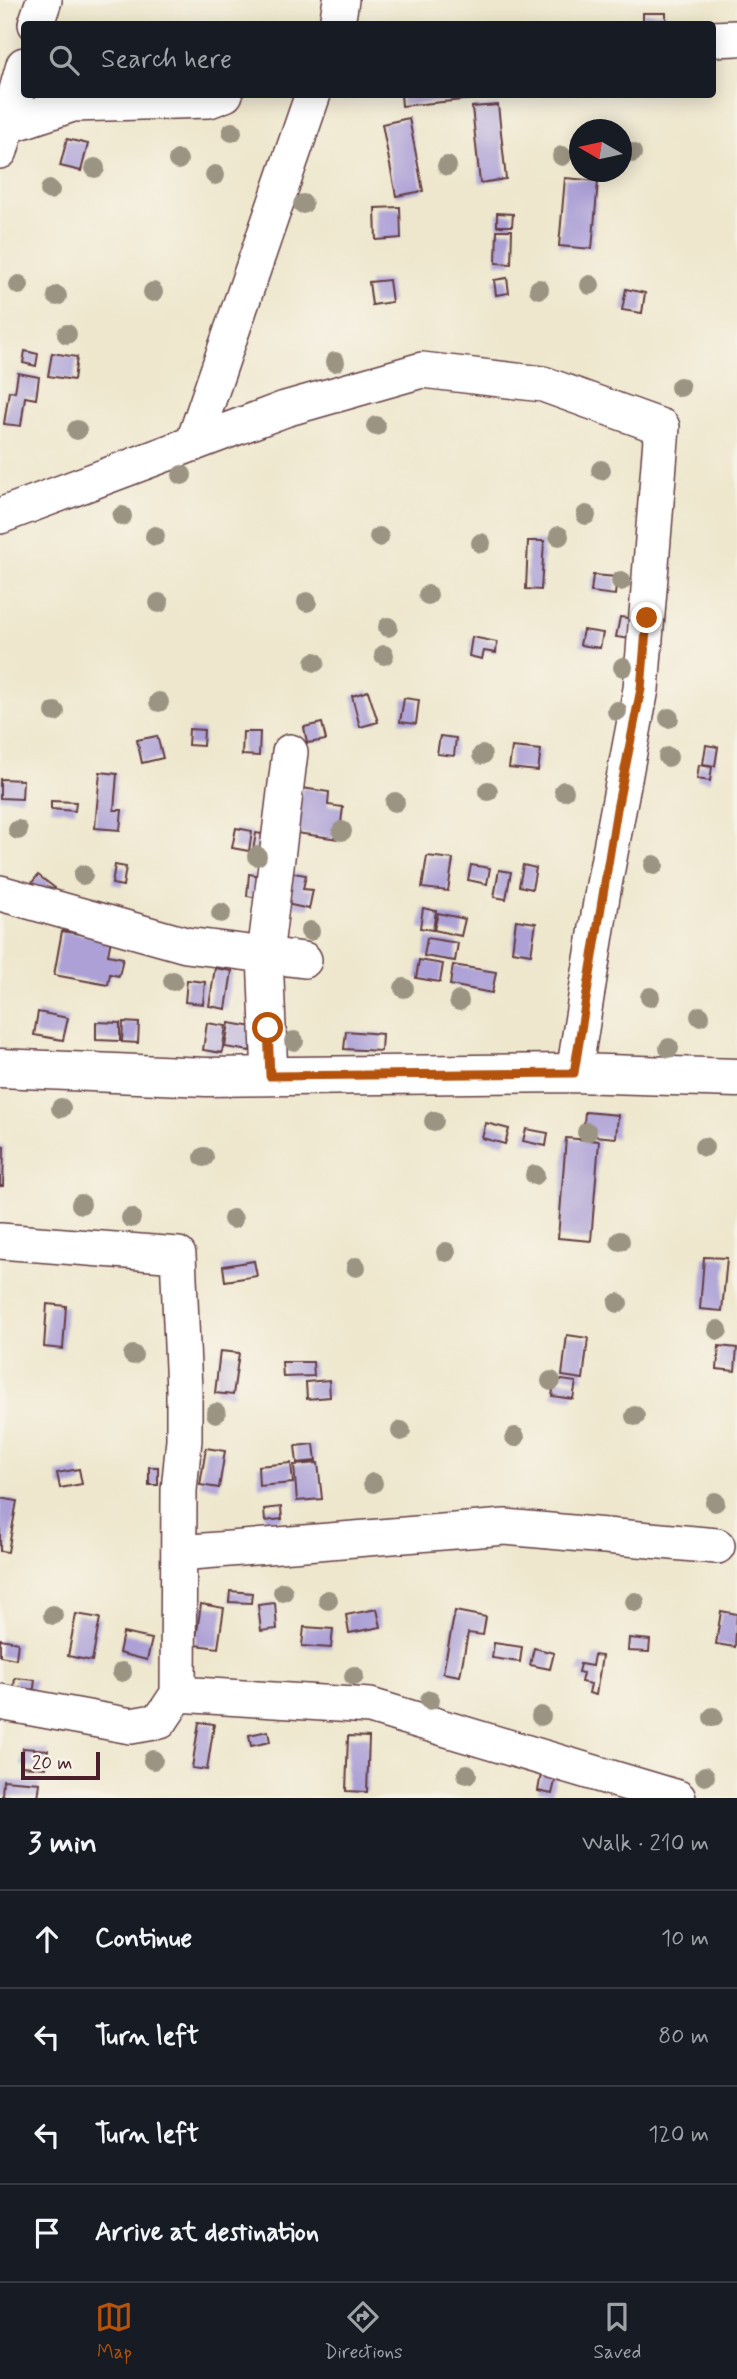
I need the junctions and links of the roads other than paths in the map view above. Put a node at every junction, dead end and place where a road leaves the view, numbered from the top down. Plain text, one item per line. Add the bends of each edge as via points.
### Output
1 (44, 0) edge
2 (341, 0) edge
3 (37, 21) edge
4 (338, 21) edge
5 (737, 38) edge
6 (716, 39) edge
7 (21, 74) edge
8 (214, 98) edge
9 (312, 98) edge
10 (2, 131) edge
11 (193, 444) junction
12 (0, 516) edge
13 (290, 752) dead end
14 (0, 893) edge
15 (265, 955) junction
16 (304, 960) dead end
17 (0, 1068) edge
18 (574, 1073) junction
19 (270, 1076) junction
20 (737, 1078) edge
21 (0, 1241) edge
22 (717, 1546) dead end
23 (178, 1553) junction
24 (178, 1694) junction
25 (0, 1702) edge
26 (678, 1798) edge

1 - 3 street
2 - 4 street
5 - 6 street
7 - 10 street
8 - 10 street via 74,104
9 - 11 street
11 - 12 street
11 - 18 street via 285,409 422,370 543,384 662,427 641,689
13 - 15 street
14 - 15 street via 186,945
15 - 16 street
15 - 19 street
17 - 19 main road
18 - 19 main road
18 - 20 main road
21 - 23 street via 178,1255 184,1390
22 - 23 street via 505,1527
23 - 24 street
24 - 25 street via 160,1721 131,1726
24 - 26 street via 370,1706

